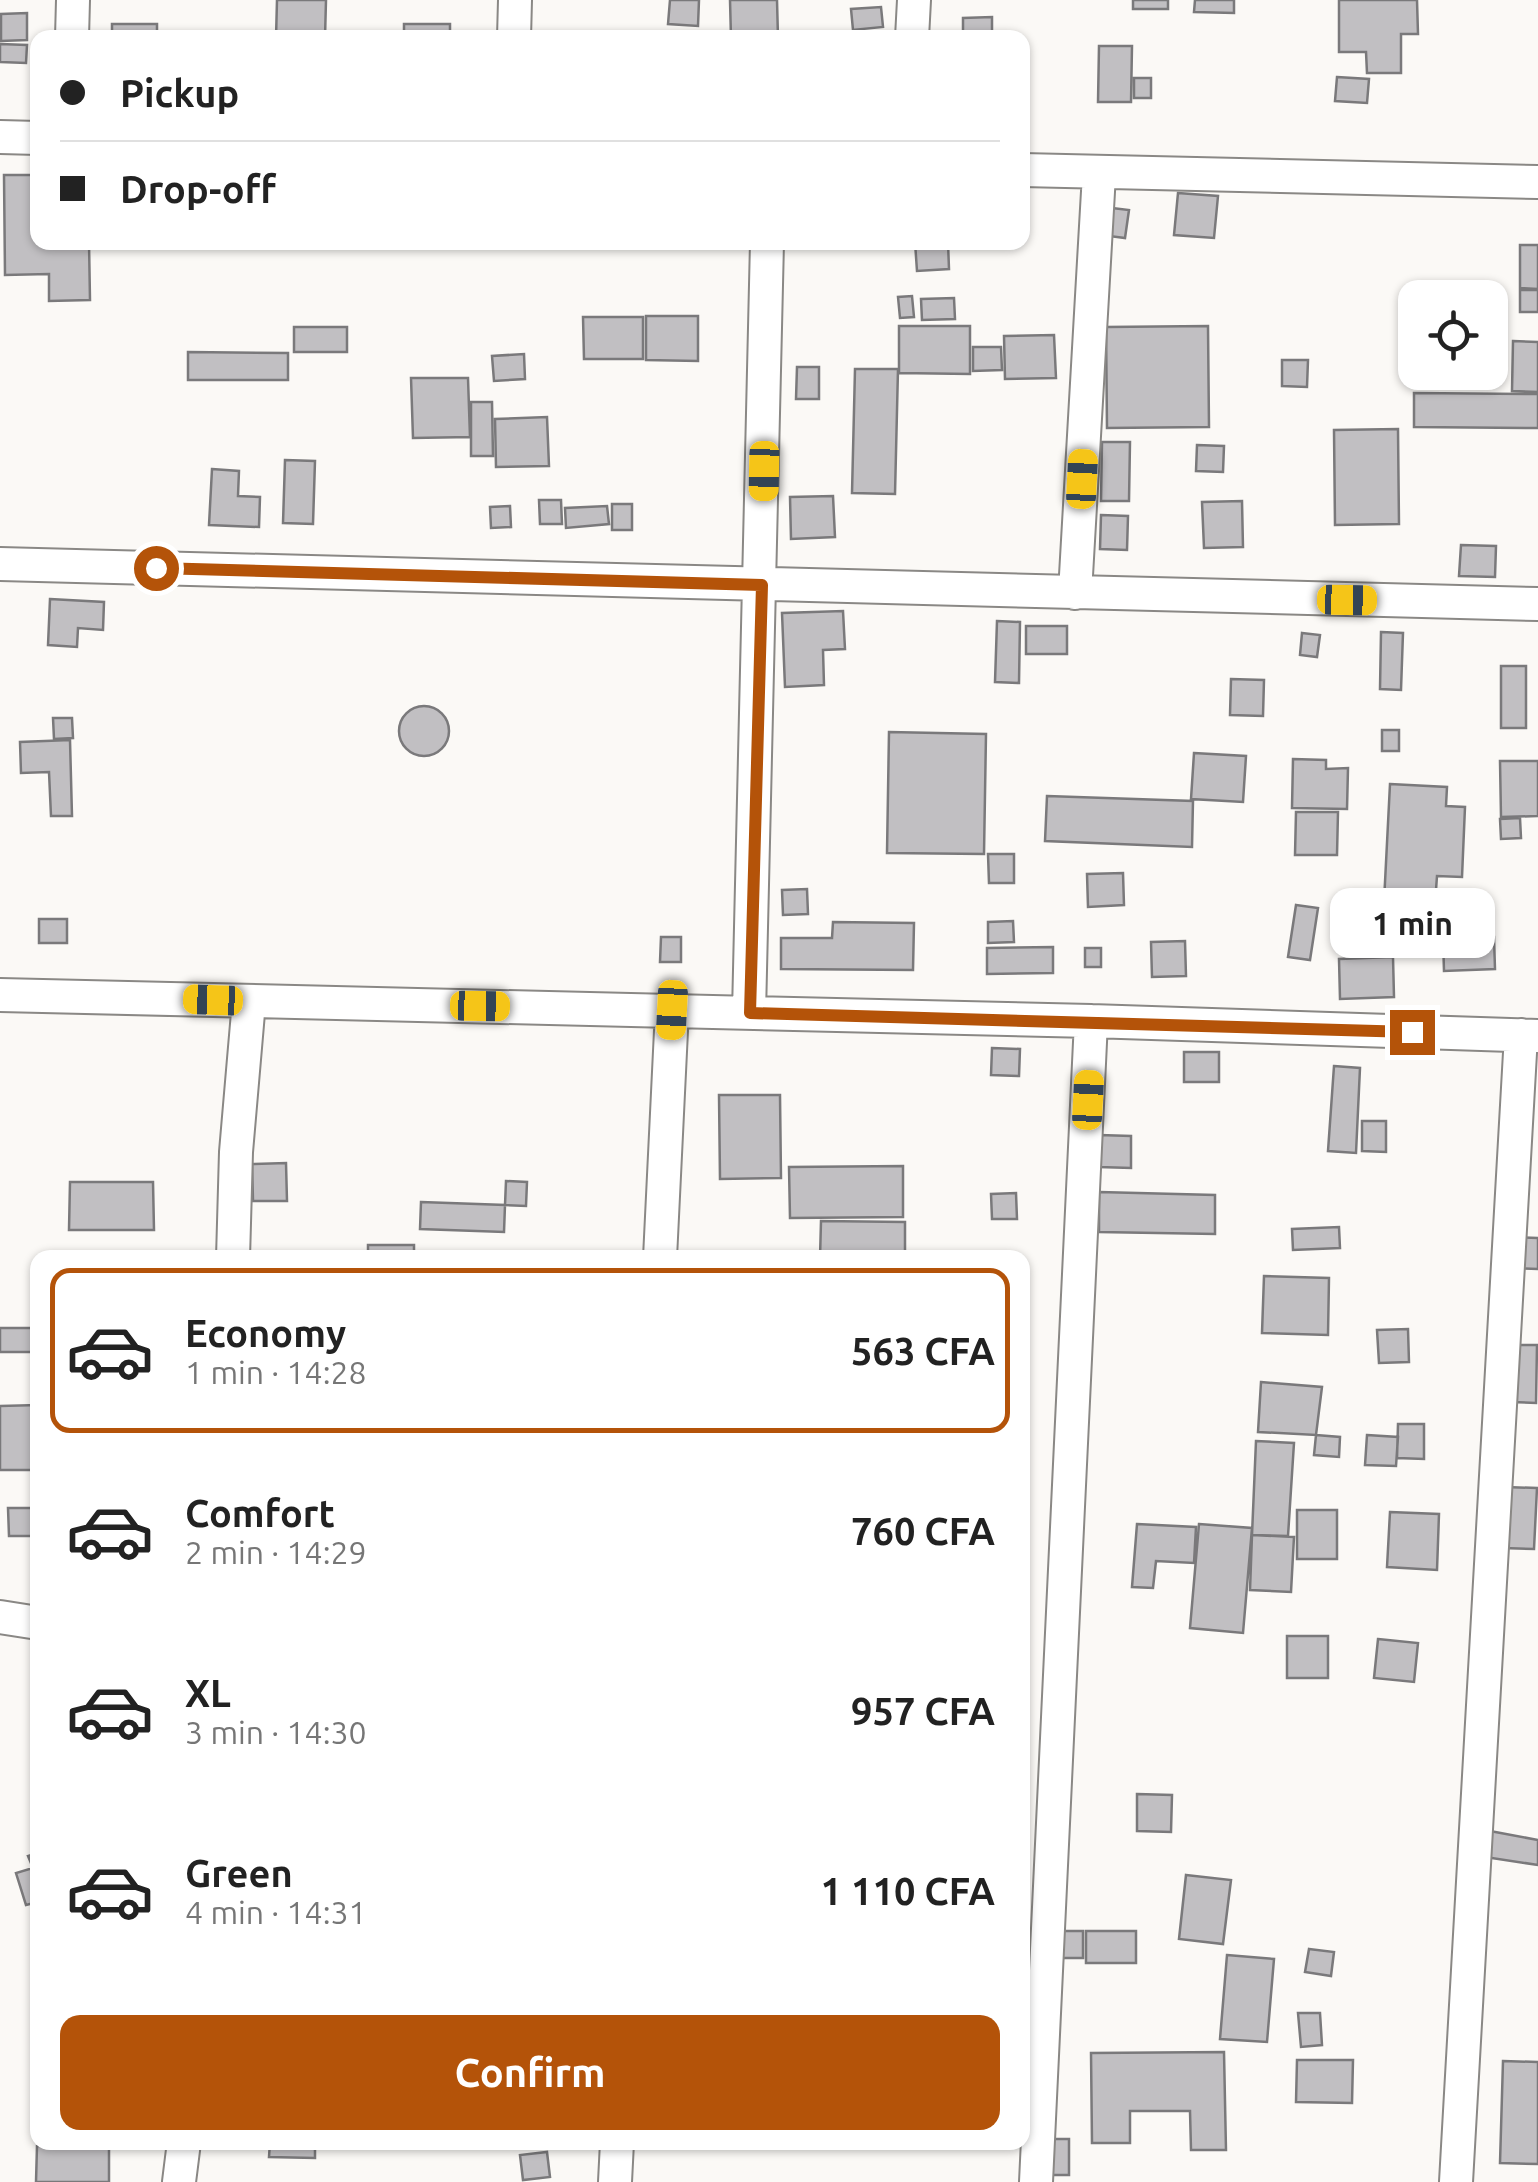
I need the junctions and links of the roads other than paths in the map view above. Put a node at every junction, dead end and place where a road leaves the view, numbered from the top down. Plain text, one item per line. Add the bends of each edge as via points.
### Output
1 (74, 0) edge
2 (515, 0) edge
3 (914, 0) edge
4 (72, 30) edge
5 (514, 30) edge
6 (912, 30) edge
7 (0, 136) edge
8 (30, 138) edge
9 (1030, 170) edge
10 (1099, 174) junction
11 (1538, 182) edge
12 (768, 250) edge
13 (0, 564) edge
14 (762, 585) junction
15 (1076, 593) junction
16 (1538, 604) edge
17 (0, 995) edge
18 (249, 1001) junction
19 (672, 1010) junction
20 (750, 1013) junction
21 (1091, 1021) junction
22 (1530, 1036) edge
23 (232, 1250) edge
24 (660, 1250) edge
25 (0, 1616) edge
26 (30, 1622) edge
27 (183, 2150) edge
28 (617, 2150) edge
29 (179, 2182) edge
30 (616, 2182) edge
31 (1036, 2182) edge
32 (1456, 2182) edge

1 - 4 street
2 - 5 street
3 - 6 street
7 - 8 street
9 - 10 street
10 - 11 street
10 - 15 street
12 - 14 street
13 - 14 street
14 - 15 street
14 - 20 street
15 - 16 street
17 - 18 street
18 - 19 street
18 - 23 street
19 - 20 street
19 - 24 street
20 - 21 street
21 - 22 street
21 - 31 street
22 - 32 street
25 - 26 street
27 - 29 street
28 - 30 street

